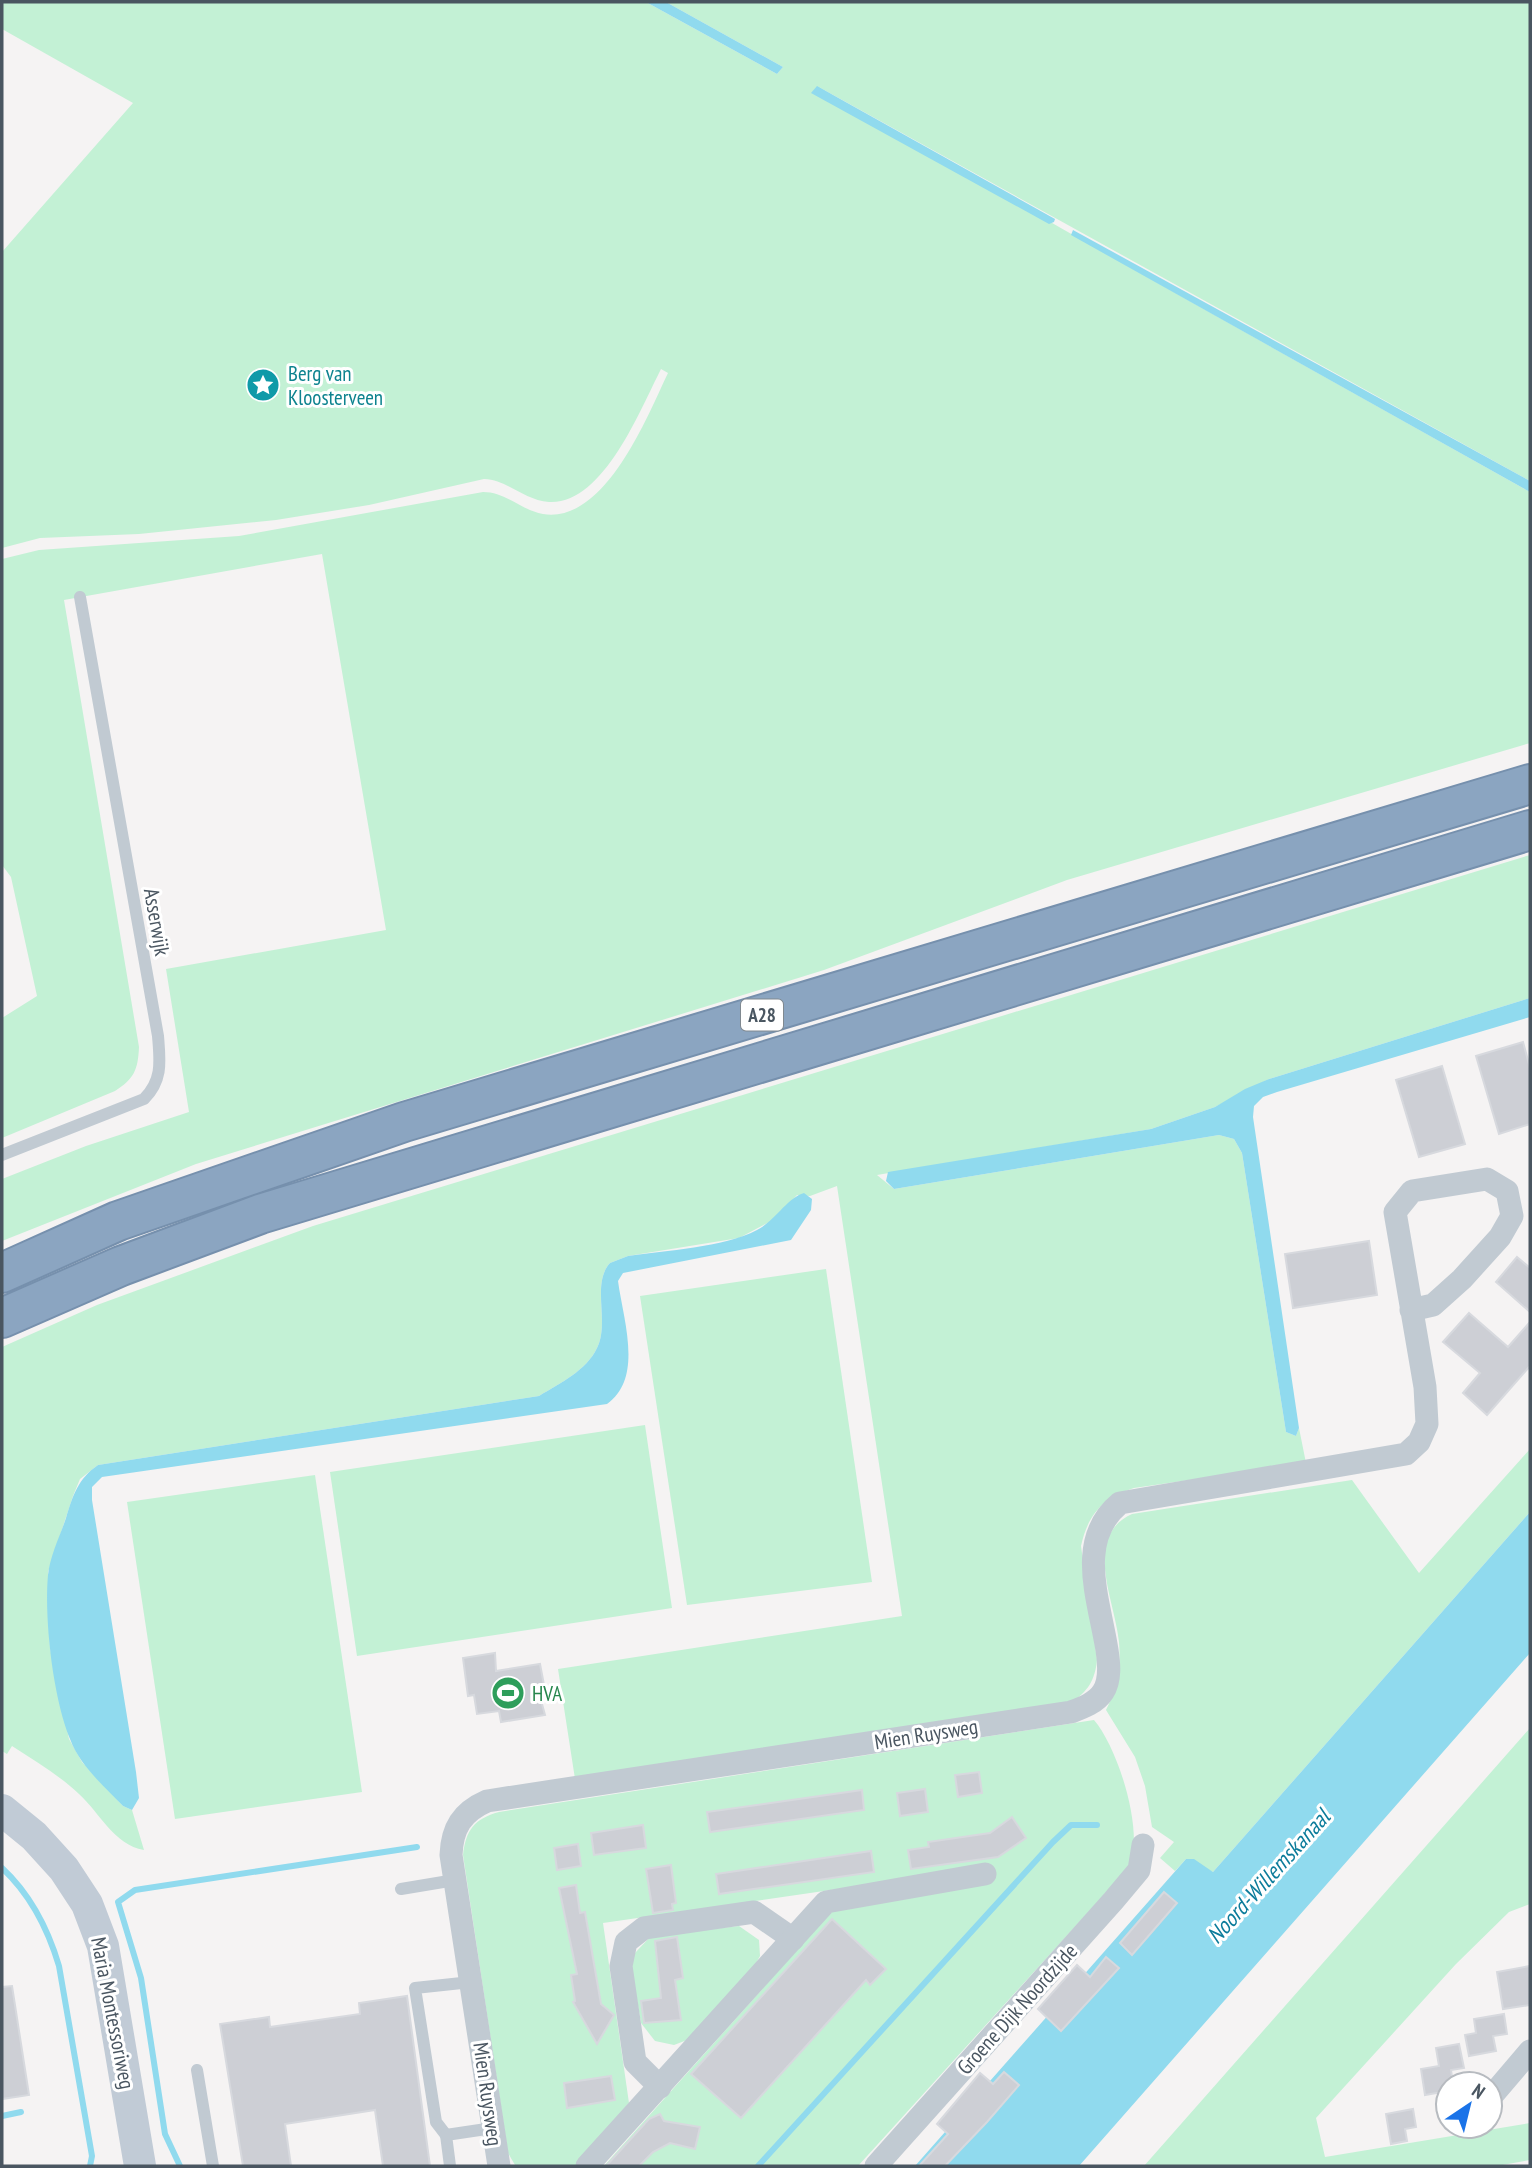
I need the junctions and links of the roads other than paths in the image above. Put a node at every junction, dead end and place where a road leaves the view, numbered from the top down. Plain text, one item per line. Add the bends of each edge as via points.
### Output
1 (80, 597) dead end
2 (1530, 783) edge
3 (1530, 830) edge
4 (2, 1155) edge
5 (2, 1273) edge
6 (1411, 1310) junction
7 (2, 1318) edge
8 (2, 1811) edge
9 (2, 1833) edge
10 (1143, 1845) dead end
11 (985, 1874) dead end
12 (455, 1880) junction
13 (401, 1888) dead end
14 (793, 1940) junction
15 (471, 1982) junction
16 (1530, 2051) edge
17 (197, 2070) dead end
18 (1504, 2082) edge
19 (660, 2087) junction
20 (493, 2128) junction
21 (446, 2135) junction
22 (212, 2161) edge
23 (121, 2166) edge
24 (140, 2166) edge
25 (450, 2166) edge
26 (499, 2166) edge
27 (587, 2166) edge
28 (876, 2166) edge

1 - 4 lane, Asserwijk via 158,1036 160,1073 158,1083 144,1099
2 - 5 highway, A28 via 404,1122 118,1221
3 - 7 highway, A28 via 274,1210 121,1266
6 - 6 street, Mien Ruysweg via 1395,1212 1412,1191 1487,1179 1507,1191 1512,1216 1500,1237 1433,1305
6 - 12 street, Mien Ruysweg via 1427,1424 1419,1443 1406,1454 1120,1503 1106,1514 1091,1552 1110,1667 1103,1692 1089,1705 1072,1712 487,1801 466,1813 457,1825 452,1839
8 - 24 street, Maria Montessoriweg via 34,1836 64,1869 87,1904 103,1945
9 - 23 street, Maria Montessoriweg via 51,1882 84,1949
10 - 28 street, Groene Dijk Noordzijde via 1139,1870
11 - 14 street via 832,1899
12 - 13 lane
12 - 15 street, Mien Ruysweg
14 - 19 street
14 - 19 street via 754,1912 644,1928 626,1942 621,1966 635,2062
15 - 20 street, Mien Ruysweg
15 - 21 lane via 415,1988 436,2122
16 - 18 street
17 - 22 lane
19 - 27 street
20 - 21 lane
20 - 26 street, Mien Ruysweg
21 - 25 lane

